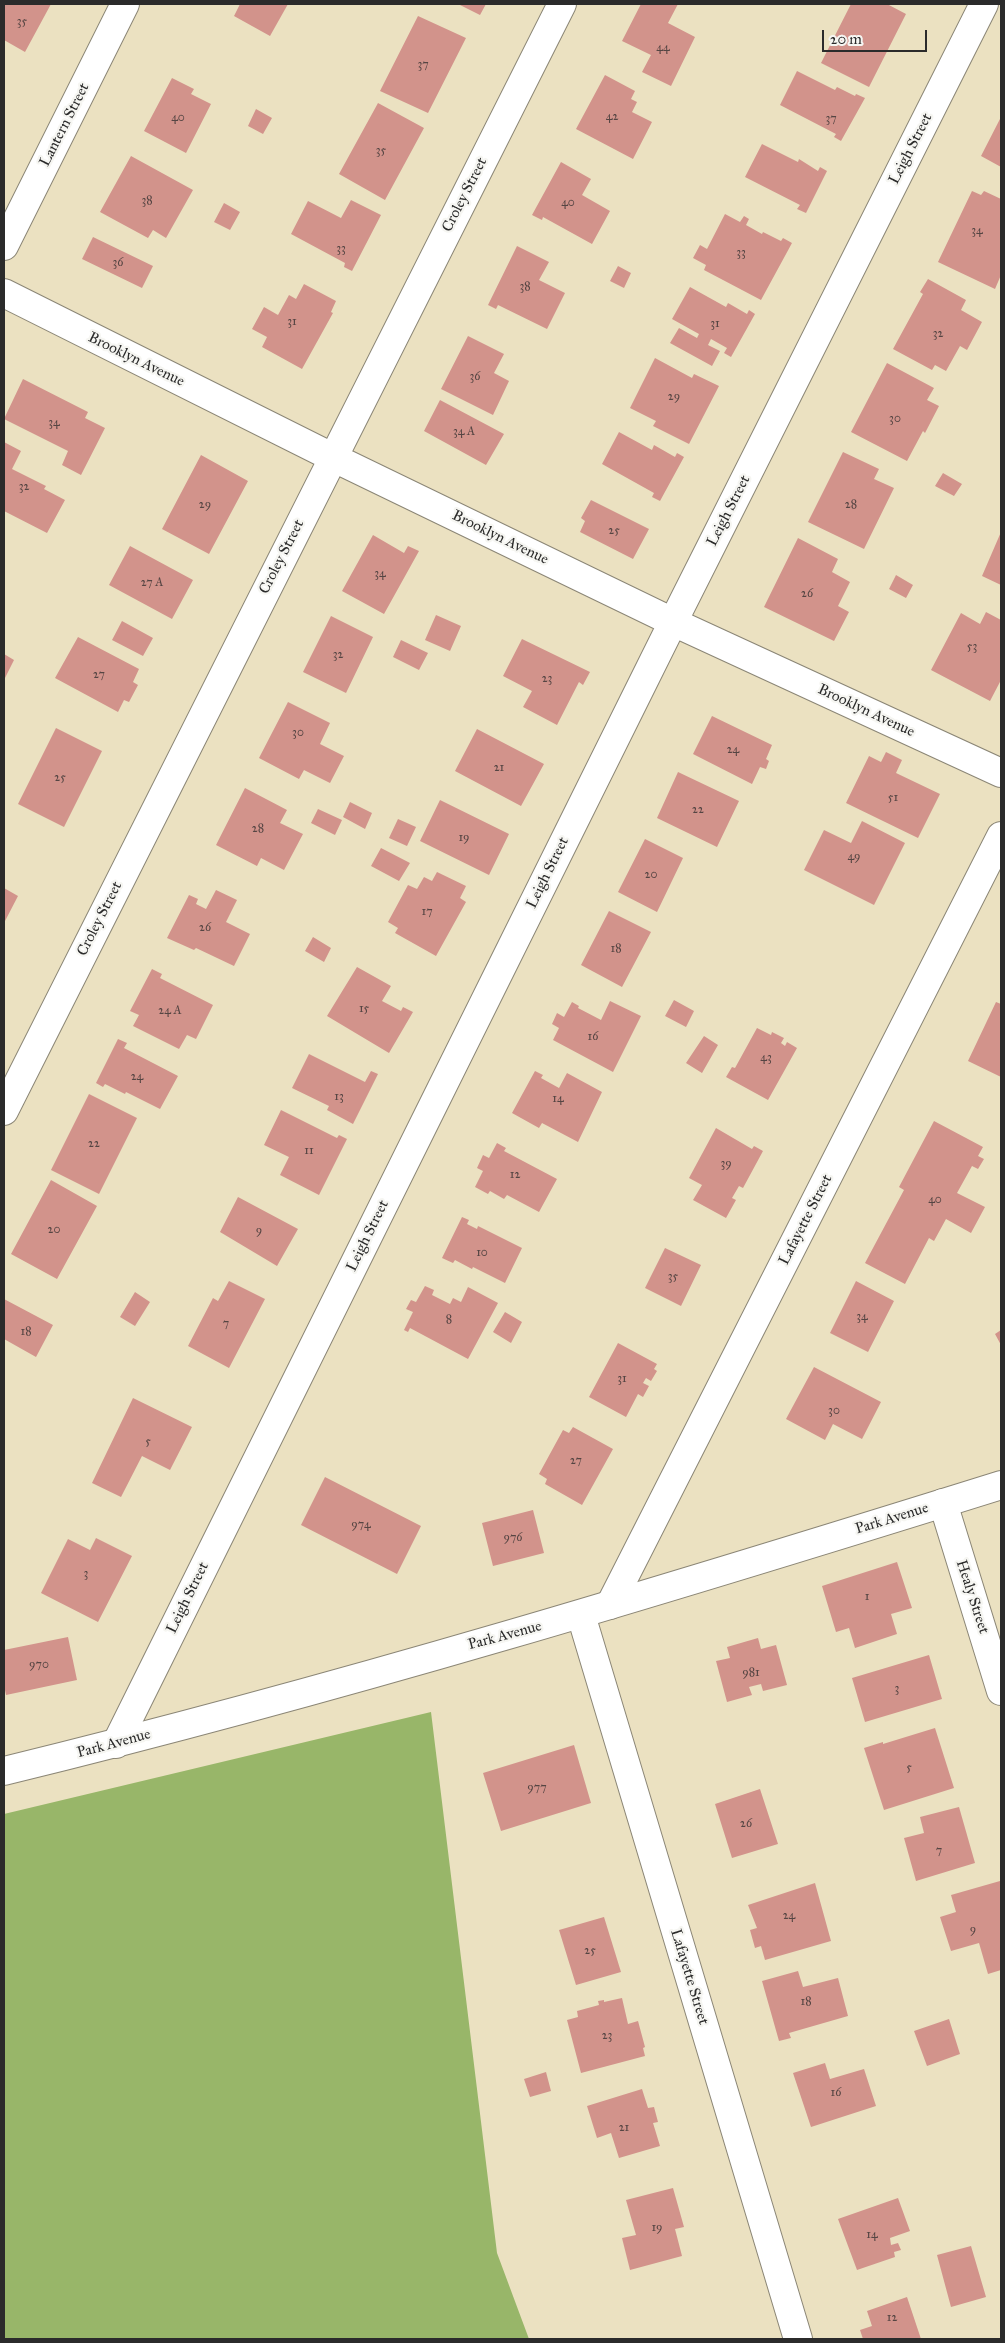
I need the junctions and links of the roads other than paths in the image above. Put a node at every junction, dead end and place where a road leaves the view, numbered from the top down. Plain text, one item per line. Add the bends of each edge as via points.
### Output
1 (125, 4) edge
2 (562, 4) edge
3 (984, 4) edge
4 (4, 246) edge
5 (4, 293) edge
6 (332, 457) junction
7 (673, 622) junction
8 (1001, 773) edge
9 (1001, 836) edge
10 (4, 1111) edge
11 (1001, 1485) edge
12 (943, 1503) junction
13 (610, 1605) junction
14 (581, 1615) junction
15 (1001, 1691) edge
16 (116, 1744) junction
17 (4, 1772) edge
18 (798, 2339) edge

1 - 4 street, Lantern Street
2 - 6 street, Croley Street
3 - 7 street, Leigh Street
5 - 6 street, Brooklyn Avenue
6 - 7 street, Brooklyn Avenue
6 - 10 street, Croley Street
7 - 8 street, Brooklyn Avenue
7 - 16 street, Leigh Street
9 - 13 street, Lafayette Street
11 - 12 street, Park Avenue
12 - 13 street, Park Avenue
12 - 15 street, Healy Street
13 - 14 street, Park Avenue
14 - 16 street, Park Avenue
14 - 18 street, Lafayette Street
16 - 17 street, Park Avenue

